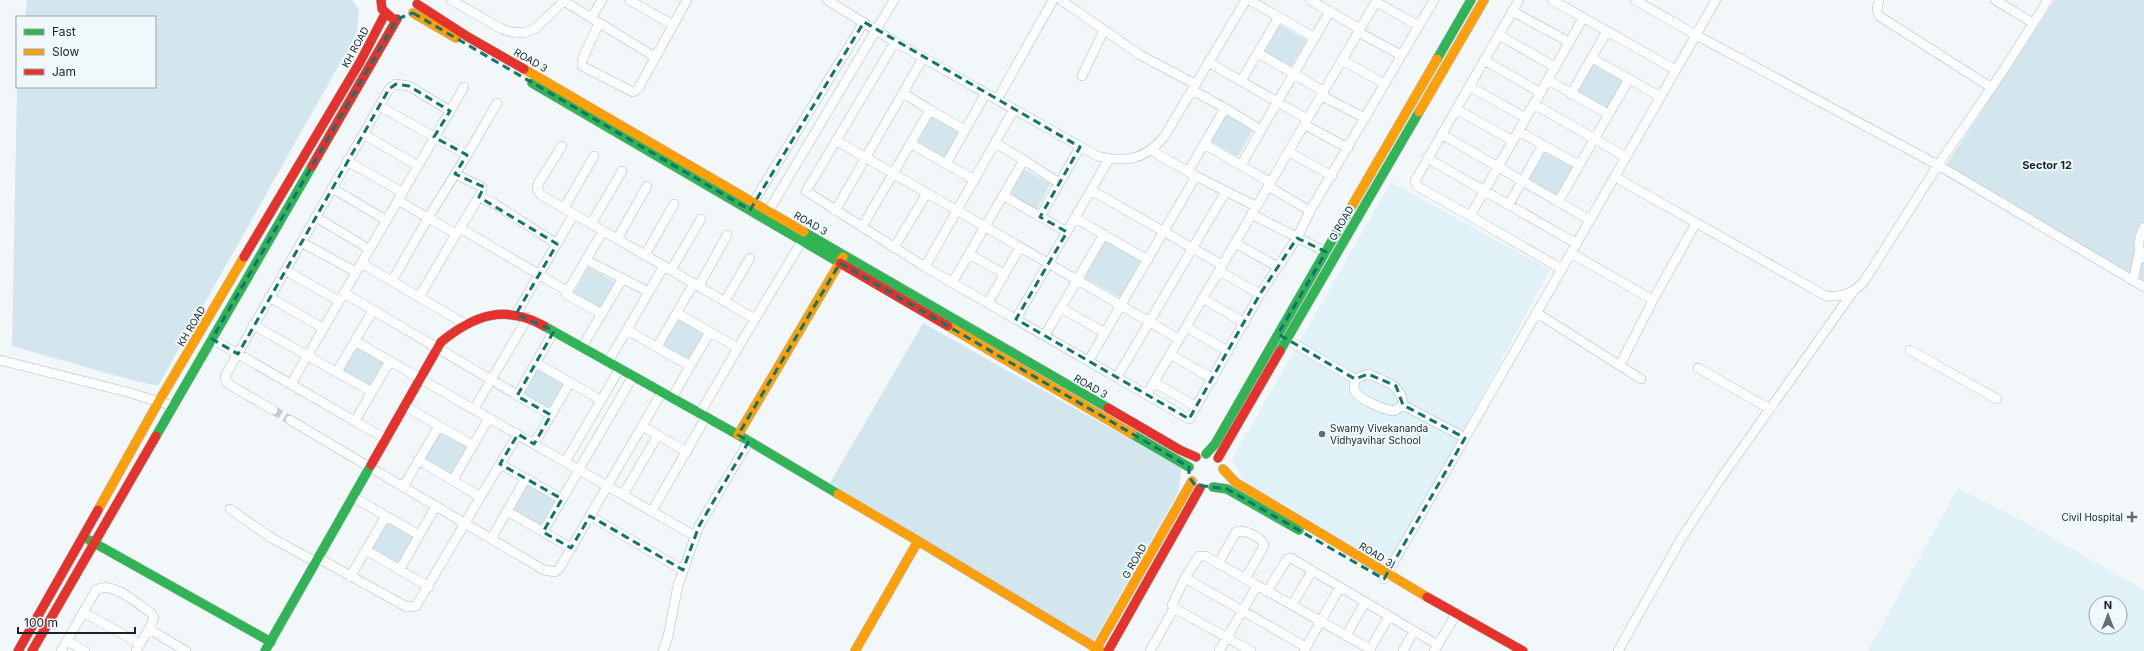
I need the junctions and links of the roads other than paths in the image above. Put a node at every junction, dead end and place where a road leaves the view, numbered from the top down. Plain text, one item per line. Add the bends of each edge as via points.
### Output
1 (381, 0) edge
2 (451, 0) edge
3 (564, 0) edge
4 (602, 0) edge
5 (629, 0) edge
6 (687, 0) edge
7 (827, 0) edge
8 (894, 0) edge
9 (1053, 0) edge
10 (1062, 0) edge
11 (1079, 0) edge
12 (1246, 0) edge
13 (1249, 0) edge
14 (1310, 0) edge
15 (1434, 0) edge
16 (1471, 0) edge
17 (1484, 0) edge
18 (1519, 0) edge
19 (1552, 0) edge
20 (1635, 0) edge
21 (1716, 0) edge
22 (1879, 0) edge
23 (1995, 0) edge
24 (2048, 0) edge
25 (1377, 1) edge
26 (417, 2) edge
27 (1070, 5) junction
28 (1330, 11) junction
29 (1512, 11) junction
30 (413, 13) junction
31 (386, 14) junction
32 (1279, 17) junction
33 (1583, 18) junction
34 (397, 19) junction
35 (595, 20) junction
36 (864, 22) junction
37 (2033, 23) junction
38 (673, 25) junction
39 (1419, 26) junction
40 (876, 30) junction
41 (1104, 30) junction
42 (1359, 30) junction
43 (1607, 31) junction
44 (1499, 35) junction
45 (1696, 35) junction
46 (1315, 38) junction
47 (895, 42) junction
48 (1569, 42) junction
49 (1258, 53) junction
50 (1401, 55) junction
51 (655, 57) junction
52 (924, 58) junction
53 (1592, 58) junction
54 (1342, 60) junction
55 (1484, 60) junction
56 (1208, 62) junction
57 (1556, 66) junction
58 (1676, 70) junction
59 (1293, 74) junction
60 (1082, 76) dead end
61 (1629, 79) junction
62 (1548, 80) junction
63 (1241, 82) junction
64 (1385, 84) junction
65 (1469, 86) junction
66 (464, 87) dead end
67 (1194, 87) junction
68 (1992, 88) junction
69 (1541, 92) junction
70 (903, 93) junction
71 (986, 93) junction
72 (1322, 94) junction
73 (1571, 94) junction
74 (1661, 97) junction
75 (997, 100) junction
76 (1277, 102) junction
77 (497, 103) dead end
78 (1534, 104) junction
79 (379, 106) junction
80 (1225, 108) junction
81 (1014, 109) junction
82 (1456, 109) junction
83 (930, 110) junction
84 (450, 111) junction
85 (1608, 114) junction
86 (1365, 118) junction
87 (1526, 118) junction
88 (1306, 122) junction
89 (965, 130) junction
90 (1261, 130) junction
91 (1519, 131) junction
92 (363, 134) junction
93 (1441, 134) junction
94 (434, 137) junction
95 (1594, 139) junction
96 (837, 141) junction
97 (1513, 141) junction
98 (995, 143) junction
99 (911, 144) junction
100 (1204, 144) junction
101 (1543, 145) junction
102 (562, 146) dead end
103 (1080, 147) junction
104 (1348, 148) junction
105 (1152, 151) junction
106 (1289, 152) junction
107 (467, 155) junction
108 (594, 156) dead end
109 (1626, 157) junction
110 (865, 158) junction
111 (1427, 158) junction
112 (1110, 159) junction
113 (1024, 160) junction
114 (347, 161) junction
115 (946, 164) junction
116 (1241, 165) junction
117 (1579, 165) junction
118 (1938, 165) junction
119 (418, 166) junction
120 (1497, 168) junction
121 (622, 171) dead end
122 (1188, 172) junction
123 (455, 174) junction
124 (894, 174) junction
125 (1196, 176) junction
126 (1332, 176) junction
127 (1615, 177) junction
128 (975, 180) junction
129 (1522, 181) junction
130 (1059, 183) junction
131 (1269, 184) junction
132 (647, 186) dead end
133 (332, 188) junction
134 (1091, 190) junction
135 (1485, 190) junction
136 (1226, 191) junction
137 (927, 193) junction
138 (400, 196) junction
139 (1004, 196) junction
140 (479, 197) junction
141 (1558, 202) junction
142 (674, 204) dead end
143 (1509, 204) junction
144 (752, 206) junction
145 (564, 208) junction
146 (1253, 210) junction
147 (835, 211) junction
148 (957, 211) junction
149 (1310, 211) junction
150 (574, 214) junction
151 (766, 215) junction
152 (1470, 216) junction
153 (316, 217) junction
154 (1040, 217) junction
155 (428, 218) junction
156 (1075, 218) junction
157 (701, 219) dead end
158 (386, 220) junction
159 (1590, 220) junction
160 (1696, 223) junction
161 (591, 224) junction
162 (862, 227) junction
163 (985, 227) junction
164 (2144, 227) edge
165 (458, 231) junction
166 (603, 231) junction
167 (1067, 232) junction
168 (1164, 232) junction
169 (1104, 234) junction
170 (727, 235) dead end
171 (1297, 238) junction
172 (617, 239) junction
173 (802, 241) junction
174 (301, 242) junction
175 (1235, 243) junction
176 (557, 244) junction
177 (1577, 244) junction
178 (1020, 247) junction
179 (370, 248) junction
180 (894, 248) junction
181 (1192, 248) junction
182 (1326, 252) junction
183 (1571, 253) junction
184 (969, 254) junction
185 (645, 255) junction
186 (2142, 255) edge
187 (750, 258) dead end
188 (842, 259) junction
189 (586, 260) junction
190 (1148, 260) junction
191 (1048, 264) junction
192 (925, 267) junction
193 (1278, 267) junction
194 (358, 268) junction
195 (668, 268) junction
196 (1220, 268) junction
197 (1562, 269) junction
198 (285, 270) junction
199 (540, 274) junction
200 (1004, 274) junction
201 (623, 278) junction
202 (1077, 280) junction
203 (392, 281) junction
204 (2133, 281) junction
205 (952, 283) junction
206 (696, 285) junction
207 (2144, 287) edge
208 (567, 291) junction
209 (649, 292) junction
210 (1852, 293) junction
211 (1260, 294) junction
212 (269, 297) junction
213 (342, 297) junction
214 (419, 297) junction
215 (1202, 298) junction
216 (1653, 300) junction
217 (725, 301) junction
218 (988, 303) junction
219 (1121, 305) junction
220 (1061, 308) junction
221 (373, 310) junction
222 (677, 313) junction
223 (1537, 313) junction
224 (516, 314) junction
225 (602, 314) junction
226 (528, 317) junction
227 (755, 319) junction
228 (1016, 319) junction
229 (1150, 322) junction
230 (1245, 323) junction
231 (465, 324) junction
232 (253, 325) junction
233 (1186, 327) junction
234 (323, 328) junction
235 (627, 330) junction
236 (554, 331) junction
237 (710, 332) junction
238 (1105, 333) junction
239 (1045, 335) junction
240 (212, 339) junction
241 (1179, 339) junction
242 (1286, 339) junction
243 (355, 341) junction
244 (582, 347) junction
245 (657, 347) junction
246 (438, 348) junction
247 (738, 348) junction
248 (1910, 350) dead end
249 (1228, 352) junction
250 (238, 354) junction
251 (1170, 354) junction
252 (308, 355) junction
253 (0, 360) edge
254 (1089, 360) junction
255 (390, 361) junction
256 (608, 362) junction
257 (536, 363) junction
258 (1620, 365) junction
259 (690, 366) junction
260 (620, 368) junction
261 (1698, 368) dead end
262 (337, 372) junction
263 (633, 376) junction
264 (1117, 377) junction
265 (421, 378) junction
266 (1213, 379) junction
267 (1355, 379) junction
268 (1642, 379) dead end
269 (490, 381) junction
270 (570, 382) junction
271 (1154, 382) junction
272 (291, 384) junction
273 (372, 392) junction
274 (662, 392) junction
275 (1147, 394) junction
276 (517, 396) junction
277 (672, 398) junction
278 (1996, 399) dead end
279 (601, 400) junction
280 (160, 401) junction
281 (1403, 405) junction
282 (173, 406) junction
283 (405, 406) junction
284 (1195, 406) junction
285 (474, 409) junction
286 (1770, 409) junction
287 (273, 410) tunnel mouth
288 (551, 415) junction
289 (703, 415) junction
290 (489, 418) junction
291 (290, 420) tunnel mouth
292 (355, 421) junction
293 (439, 426) junction
294 (644, 427) junction
295 (518, 434) junction
296 (658, 435) junction
297 (738, 435) junction
298 (1466, 438) junction
299 (386, 439) junction
300 (749, 441) junction
301 (534, 444) junction
302 (473, 445) junction
303 (687, 452) junction
304 (1206, 454) junction
305 (1196, 457) junction
306 (1218, 458) junction
307 (418, 460) junction
308 (565, 462) junction
309 (500, 464) junction
310 (370, 467) junction
311 (1189, 467) junction
312 (1223, 469) junction
313 (579, 470) junction
314 (526, 478) junction
315 (452, 480) junction
316 (1192, 481) junction
317 (608, 486) junction
318 (403, 487) junction
319 (1213, 487) junction
320 (1200, 488) junction
321 (623, 495) junction
322 (353, 497) junction
323 (482, 497) junction
324 (562, 499) junction
325 (436, 506) junction
326 (230, 509) dead end
327 (507, 511) junction
328 (652, 512) junction
329 (386, 516) junction
330 (590, 516) junction
331 (466, 524) junction
332 (543, 532) junction
333 (420, 535) junction
334 (695, 536) junction
335 (83, 537) junction
336 (491, 538) junction
337 (918, 541) junction
338 (95, 543) junction
339 (571, 548) junction
340 (366, 550) junction
341 (317, 560) junction
342 (1218, 564) junction
343 (400, 570) junction
344 (683, 570) junction
345 (1312, 571) junction
346 (350, 577) junction
347 (1386, 577) junction
348 (1185, 578) junction
349 (1245, 579) junction
350 (429, 586) junction
351 (1257, 586) junction
352 (1340, 587) junction
353 (1268, 592) junction
354 (1364, 602) junction
355 (1292, 606) junction
356 (1174, 608) junction
357 (1242, 611) junction
358 (83, 612) junction
359 (1389, 616) junction
360 (1455, 616) junction
361 (1321, 622) junction
362 (148, 629) junction
363 (1414, 631) junction
364 (1346, 636) junction
365 (1227, 638) junction
366 (67, 641) junction
367 (271, 642) junction
368 (138, 648) edge
369 (175, 648) edge
370 (1436, 648) edge
371 (1305, 649) edge
372 (1097, 650) edge
373 (1369, 650) edge
374 (18, 651) edge
375 (32, 651) edge
376 (61, 651) edge
377 (85, 651) edge
378 (186, 651) edge
379 (265, 651) edge
380 (663, 651) edge
381 (855, 651) edge
382 (1108, 651) edge
383 (1150, 651) edge
384 (1219, 651) edge
385 (1251, 651) edge
386 (1403, 651) edge
387 (1508, 651) edge
388 (1523, 651) edge
389 (1618, 651) edge

1 - 31 street
2 - 3 street via 502,29 524,33 536,28
3 - 35 street
4 - 35 street
5 - 38 street
6 - 38 street
7 - 36 street
8 - 40 street
9 - 75 street
10 - 27 street
11 - 27 street
12 - 56 street
13 - 32 street
14 - 28 street
15 - 39 street
16 - 182 street, G ROAD
17 - 242 street, G ROAD
18 - 29 street
19 - 33 street
20 - 45 street
21 - 45 street
22 - 68 street via 1879,16
23 - 37 street
24 - 37 street
25 - 39 street
25 - 42 street
26 - 30 street
26 - 144 street, ROAD 3 via 468,37
27 - 41 street
28 - 42 street
28 - 46 street
29 - 44 street
29 - 48 street
30 - 34 street via 403,19
30 - 144 street, ROAD 3
31 - 34 street
31 - 280 street, KH ROAD
32 - 46 street
32 - 49 street
33 - 43 street
33 - 48 street
34 - 240 street
35 - 51 street
35 - 51 street via 582,60 584,68 633,92 638,89
36 - 40 street
36 - 144 street
37 - 68 street
38 - 51 street
39 - 50 street
40 - 47 street
40 - 151 street
41 - 60 street
41 - 67 street
42 - 50 street
42 - 54 street
43 - 53 street
43 - 58 street
44 - 55 street
44 - 57 street
45 - 58 street
45 - 118 street
46 - 59 street
47 - 52 street
47 - 96 street
48 - 57 street
49 - 59 street
49 - 63 street
50 - 64 street
52 - 70 street
52 - 71 street
53 - 61 street
53 - 73 street
54 - 64 street
54 - 72 street
55 - 65 street
55 - 69 street
56 - 63 street
56 - 67 street
57 - 62 street
58 - 74 street
59 - 72 street
59 - 76 street
61 - 74 street
61 - 85 street
62 - 69 street
62 - 73 street
63 - 76 street
64 - 86 street
65 - 82 street
65 - 87 street
66 - 84 street
67 - 80 street
67 - 105 street via 1164,137
68 - 118 street
69 - 78 street
70 - 83 street
70 - 110 street
71 - 75 street
71 - 89 street
72 - 86 street
72 - 88 street
73 - 85 street
74 - 109 street
75 - 81 street
76 - 88 street
76 - 90 street
77 - 107 street
78 - 87 street
78 - 95 street
79 - 84 street via 389,89 401,84
79 - 92 street
79 - 94 street
80 - 90 street
80 - 100 street
81 - 98 street
81 - 103 street
82 - 93 street
82 - 97 street
83 - 89 street
83 - 99 street
84 - 94 street
85 - 95 street
86 - 104 street
87 - 91 street
88 - 104 street
88 - 106 street
89 - 115 street
90 - 116 street
91 - 97 street
91 - 101 street
92 - 114 street
92 - 119 street
93 - 111 street
93 - 120 street
94 - 107 street
94 - 119 street
95 - 109 street
95 - 117 street
96 - 110 street
96 - 147 street via 806,191
97 - 120 street
98 - 113 street
98 - 128 street
99 - 115 street
99 - 124 street
100 - 116 street
100 - 122 street
101 - 117 street
101 - 129 street
102 - 145 street via 537,189 541,195
103 - 112 street via 1097,156
103 - 130 street
104 - 126 street
105 - 112 street via 1140,157
105 - 122 street
106 - 126 street
106 - 131 street
107 - 123 street
108 - 145 street
109 - 127 street
110 - 124 street
110 - 147 street
111 - 135 street
111 - 152 street via 1416,177 1415,184
112 - 134 street
113 - 130 street
113 - 139 street
114 - 133 street
114 - 138 street
115 - 128 street
116 - 131 street
117 - 141 street
118 - 204 street
118 - 210 street via 1863,283
119 - 138 street
120 - 129 street
120 - 135 street
121 - 161 street
122 - 125 street
123 - 140 street via 482,187
123 - 155 street
124 - 137 street
124 - 162 street
125 - 136 street
125 - 168 street
126 - 149 street
127 - 159 street
127 - 160 street
128 - 148 street
129 - 141 street
129 - 143 street
130 - 154 street
131 - 146 street
131 - 149 street
132 - 172 street
133 - 153 street
133 - 158 street
134 - 156 street
134 - 168 street
135 - 143 street
135 - 152 street
136 - 146 street
136 - 181 street
137 - 148 street
137 - 180 street
138 - 155 street
138 - 158 street
139 - 154 street
139 - 163 street
140 - 165 street
140 - 176 street via 493,203
141 - 159 street
142 - 185 street
143 - 177 street
144 - 151 street, ROAD 3
145 - 150 street
146 - 171 street
146 - 175 street
147 - 162 street
148 - 163 street
148 - 192 street
149 - 171 street
150 - 161 street
150 - 176 street
151 - 173 street, ROAD 3
151 - 188 street, ROAD 3
152 - 197 street
153 - 174 street
153 - 179 street
154 - 167 street
155 - 165 street
155 - 203 street
156 - 167 street
156 - 169 street
157 - 195 street
158 - 179 street
159 - 177 street
160 - 210 street via 1826,296 1841,297
160 - 216 street
161 - 166 street
162 - 180 street
163 - 178 street
163 - 184 street
164 - 186 street via 2138,248
165 - 199 street
165 - 214 street
166 - 172 street
166 - 189 street
167 - 191 street
168 - 181 street
168 - 190 street
169 - 190 street
169 - 202 street
170 - 206 street
171 - 182 street
171 - 193 street
172 - 185 street
173 - 188 street, ROAD 3
173 - 227 street
174 - 194 street
174 - 198 street
175 - 193 street
175 - 196 street
176 - 199 street
177 - 183 street
178 - 191 street
178 - 200 street
179 - 194 street
180 - 192 street
181 - 196 street
181 - 229 street
182 - 304 street, G ROAD via 1215,444
183 - 197 street
183 - 216 street
184 - 200 street
184 - 205 street
185 - 195 street
186 - 204 street
187 - 217 street
188 - 297 street
188 - 305 street, ROAD 3
188 - 311 street, ROAD 3
189 - 201 street
189 - 208 street
190 - 219 street
191 - 202 street
191 - 228 street
192 - 205 street
193 - 211 street
194 - 203 street
194 - 213 street
195 - 206 street
195 - 209 street
196 - 211 street
196 - 215 street
197 - 223 street
198 - 212 street
198 - 213 street
199 - 208 street
199 - 224 street
200 - 218 street
201 - 209 street
201 - 225 street
202 - 219 street
202 - 220 street
203 - 214 street
204 - 207 street
205 - 218 street
206 - 217 street
206 - 222 street
208 - 225 street via 566,294
209 - 235 street
210 - 286 street
211 - 230 street
212 - 232 street
212 - 234 street
213 - 221 street
213 - 234 street
214 - 231 street
215 - 230 street
215 - 233 street
216 - 258 street
217 - 227 street
218 - 228 street
219 - 229 street
219 - 238 street
220 - 238 street
220 - 239 street
221 - 243 street
221 - 246 street
222 - 237 street
222 - 245 street
223 - 258 street
223 - 298 street
224 - 226 street
224 - 231 street via 478,318
225 - 244 street
226 - 236 street
226 - 269 street
227 - 247 street
228 - 239 street
229 - 241 street
229 - 264 street
230 - 249 street
231 - 246 street via 456,328
232 - 250 street
232 - 252 street
233 - 241 street
233 - 249 street
234 - 252 street
235 - 245 street
235 - 256 street
236 - 244 street
236 - 257 street
237 - 247 street
237 - 259 street
238 - 254 street
239 - 254 street
240 - 250 street
240 - 282 street
241 - 251 street
242 - 267 street
242 - 306 street, G ROAD
243 - 255 street
243 - 262 street
244 - 256 street
245 - 259 street
246 - 265 street
246 - 269 street
247 - 289 street
248 - 278 street
249 - 266 street
250 - 272 street
250 - 287 street via 225,376 226,381
251 - 266 street
251 - 271 street
252 - 262 street
252 - 272 street
253 - 280 street
254 - 264 street
255 - 265 street
255 - 273 street
256 - 260 street
257 - 270 street
257 - 276 street
258 - 268 street
259 - 277 street
260 - 263 street
260 - 279 street
261 - 286 street
262 - 273 street
263 - 274 street
263 - 313 street
264 - 275 street
265 - 283 street
265 - 285 street
266 - 284 street
267 - 281 street via 1368,374 1396,386
267 - 281 street via 1354,389 1363,399 1387,410 1394,411
269 - 276 street
269 - 285 street
270 - 279 street
270 - 288 street
271 - 275 street
271 - 284 street
272 - 292 street
273 - 292 street
274 - 277 street
274 - 294 street
275 - 284 street via 1190,419
276 - 288 street
277 - 289 street
279 - 308 street
280 - 282 street
280 - 335 street, KH ROAD
281 - 298 street
282 - 338 street
283 - 293 street
283 - 299 street
285 - 290 street
286 - 389 street via 1681,539
288 - 301 street
289 - 297 street
289 - 303 street
290 - 295 street
290 - 302 street
291 - 310 street
292 - 299 street
293 - 302 street
293 - 307 street
294 - 296 street
294 - 317 street
295 - 301 street
295 - 309 street
296 - 303 street
296 - 321 street
297 - 300 street
298 - 347 street
299 - 310 street
300 - 334 street via 704,516
300 - 337 street
301 - 308 street
302 - 315 street
303 - 328 street
304 - 305 street
304 - 306 street
305 - 311 street
306 - 312 street
307 - 315 street
307 - 318 street
308 - 313 street
309 - 314 street
309 - 323 street
310 - 318 street
310 - 322 street
311 - 316 street
312 - 319 street via 1222,479
312 - 347 street, ROAD 3 via 1234,482
313 - 317 street
313 - 324 street
314 - 324 street
314 - 327 street
315 - 323 street
316 - 320 street
316 - 372 street, G ROAD
317 - 321 street
317 - 330 street
318 - 325 street
319 - 320 street
319 - 347 street, ROAD 3 via 1228,489
320 - 382 street
321 - 328 street
322 - 329 street
322 - 341 street
323 - 331 street
324 - 332 street
325 - 331 street
325 - 333 street
326 - 341 street via 270,537
327 - 332 street
327 - 336 street
328 - 334 street
329 - 333 street
329 - 340 street
330 - 339 street
330 - 344 street
331 - 336 street
331 - 350 street
332 - 339 street
333 - 343 street
334 - 344 street
335 - 338 street
335 - 374 street, KH ROAD
336 - 339 street via 550,572 559,569
337 - 372 street
337 - 381 street
338 - 367 street
338 - 375 street
340 - 343 street
340 - 346 street
341 - 346 street
341 - 367 street
342 - 348 street via 1205,556 1199,556
342 - 349 street
342 - 349 street via 1236,532 1245,531 1262,541 1264,546
343 - 350 street
344 - 380 street
345 - 352 street
345 - 353 street via 1288,558
345 - 355 street
346 - 350 street via 411,608 420,603
347 - 360 street, ROAD 3
348 - 356 street via 1172,602
348 - 357 street
349 - 351 street
351 - 353 street
351 - 357 street
352 - 354 street
352 - 361 street
353 - 355 street
354 - 359 street
354 - 364 street
355 - 361 street
356 - 365 street
356 - 383 street
357 - 365 street
357 - 371 street
358 - 362 street via 96,590 106,586 151,613 154,618
358 - 366 street
358 - 368 street
359 - 363 street
359 - 373 street
360 - 370 street
360 - 387 street, ROAD 3
360 - 388 street, ROAD 3
361 - 364 street
361 - 371 street
362 - 368 street
362 - 369 street
363 - 370 street
363 - 386 street
364 - 373 street
365 - 384 street
365 - 385 street
366 - 376 street
366 - 377 street
367 - 379 street
369 - 378 street

